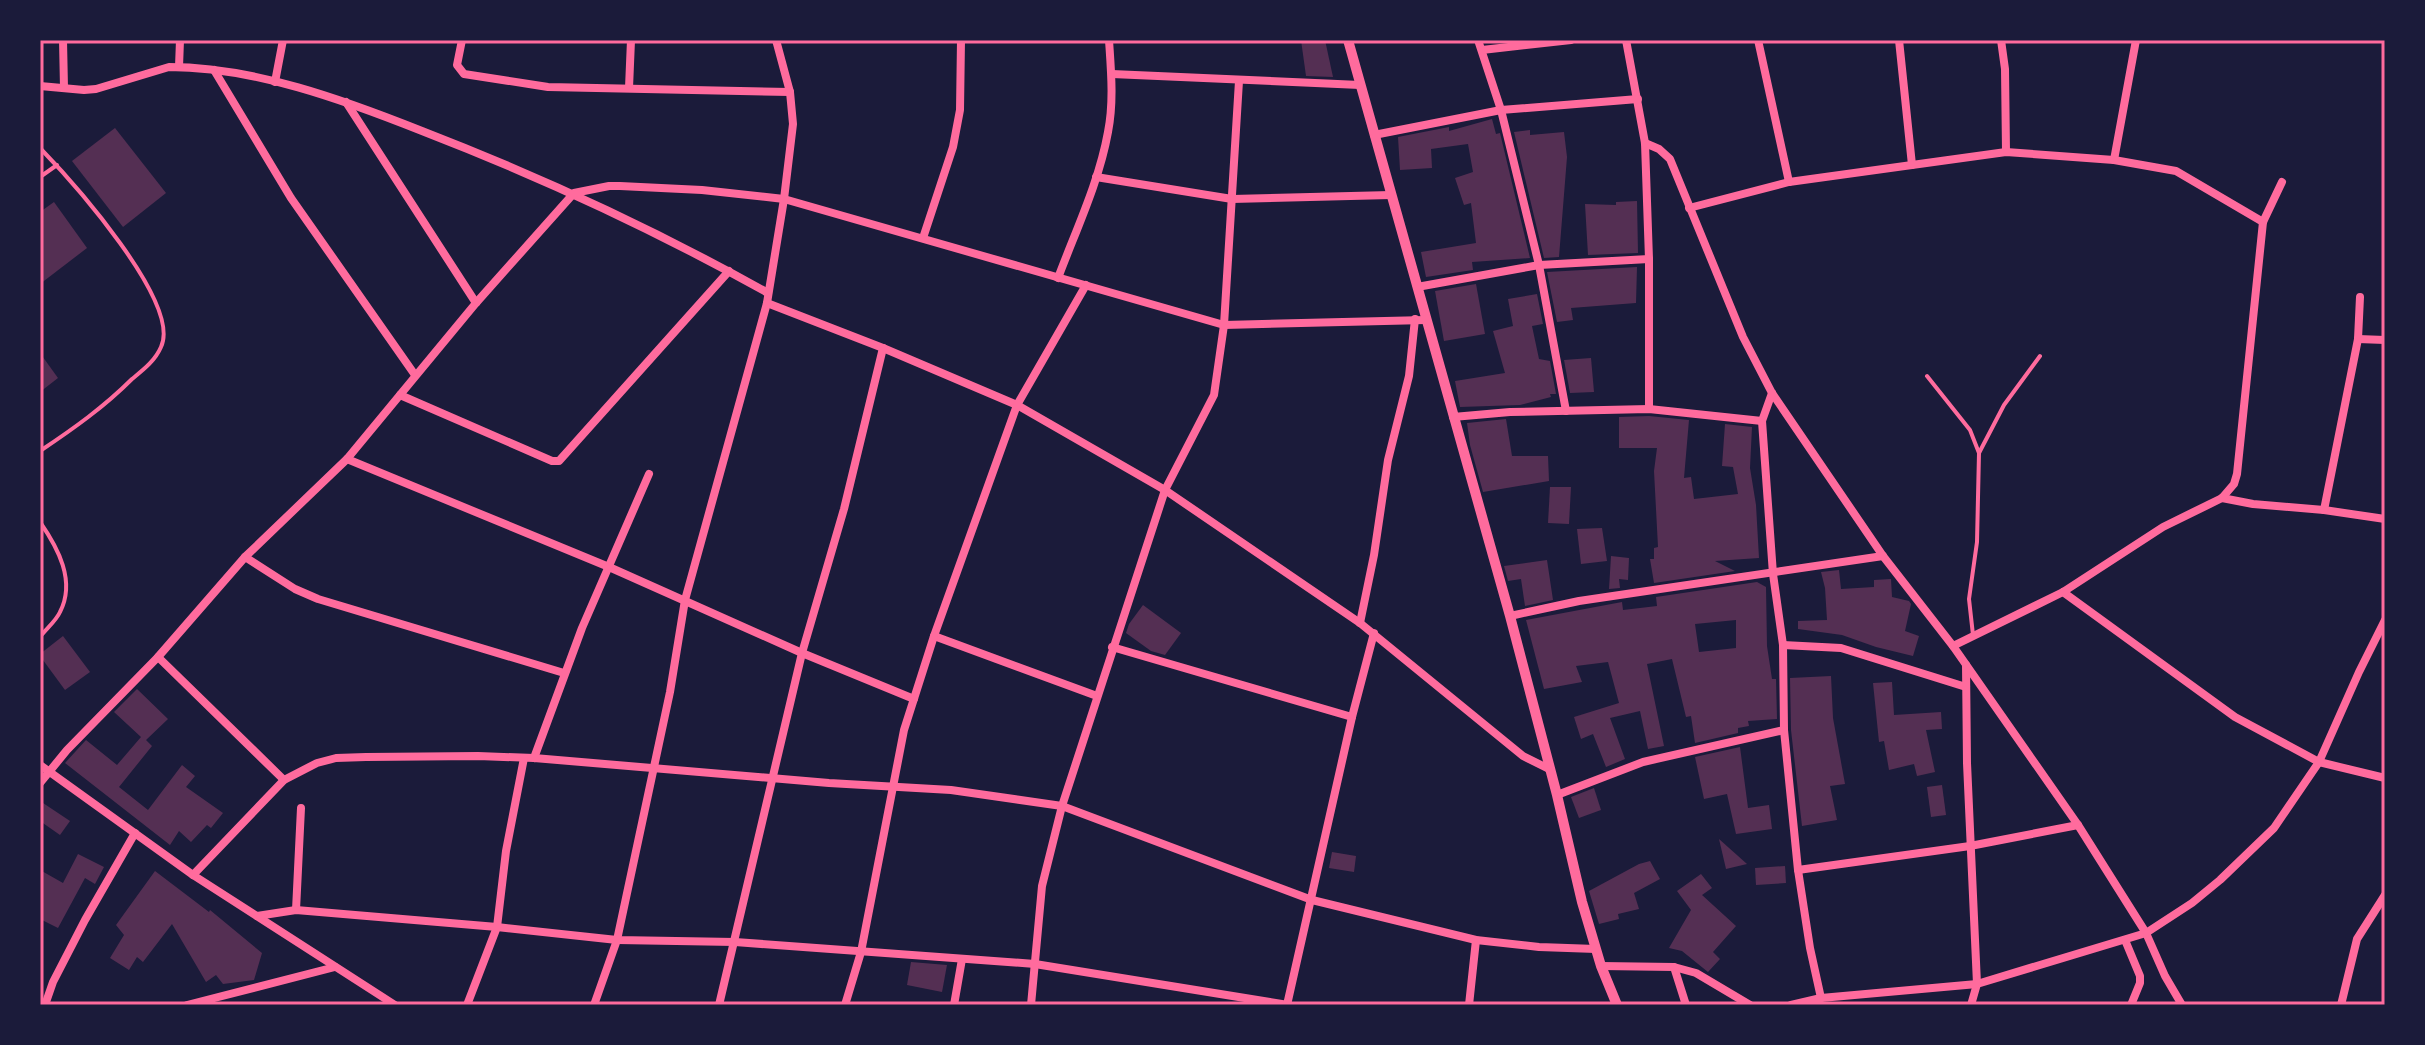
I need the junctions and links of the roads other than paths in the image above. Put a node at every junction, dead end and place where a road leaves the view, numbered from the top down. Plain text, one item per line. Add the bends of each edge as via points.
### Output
1 (63, 40) edge
2 (180, 40) edge
3 (283, 40) edge
4 (462, 40) edge
5 (631, 40) edge
6 (776, 40) edge
7 (961, 40) edge
8 (1109, 40) edge
9 (1348, 40) edge
10 (1478, 40) edge
11 (1571, 40) edge
12 (1626, 40) edge
13 (1758, 40) edge
14 (1899, 40) edge
15 (2001, 40) edge
16 (2136, 40) edge
17 (1482, 50) junction
18 (179, 67) junction
19 (214, 70) junction
20 (1112, 74) junction
21 (1239, 81) junction
22 (275, 82) junction
23 (1360, 85) junction
24 (40, 86) edge
25 (64, 88) junction
26 (629, 88) junction
27 (790, 92) junction
28 (1638, 99) junction
29 (345, 101) junction
30 (1501, 110) junction
31 (1374, 135) junction
32 (1645, 143) junction
33 (40, 148) edge
34 (2006, 152) junction
35 (2114, 160) junction
36 (57, 165) junction
37 (1912, 165) junction
38 (40, 177) edge
39 (1096, 177) junction
40 (1789, 182) junction
41 (2282, 182) dead end
42 (574, 193) junction
43 (1391, 195) junction
44 (784, 199) junction
45 (1232, 199) junction
46 (1689, 208) junction
47 (2263, 222) junction
48 (923, 238) junction
49 (1649, 259) junction
50 (1539, 265) junction
51 (729, 271) junction
52 (1058, 278) junction
53 (1086, 285) junction
54 (1417, 287) junction
55 (2360, 297) dead end
56 (768, 298) junction
57 (476, 303) junction
58 (1421, 319) junction
59 (1224, 325) junction
60 (2358, 339) junction
61 (2385, 340) edge
62 (883, 348) junction
63 (2040, 356) dead end
64 (415, 375) junction
65 (1927, 376) dead end
66 (1772, 393) junction
67 (400, 395) junction
68 (1017, 405) junction
69 (1649, 409) junction
70 (1566, 411) junction
71 (1453, 417) junction
72 (1762, 421) junction
73 (40, 451) edge
74 (1979, 453) junction
75 (347, 459) junction
76 (649, 474) dead end
77 (1165, 490) junction
78 (2222, 498) junction
79 (2324, 510) junction
80 (2385, 519) edge
81 (40, 522) edge
82 (1883, 556) junction
83 (245, 557) junction
84 (609, 567) junction
85 (1773, 574) junction
86 (2063, 592) junction
87 (685, 600) junction
88 (1510, 616) junction
89 (2385, 620) edge
90 (1360, 623) junction
91 (1374, 633) junction
92 (934, 636) junction
93 (1973, 636) junction
94 (40, 637) edge
95 (1783, 645) junction
96 (1953, 646) junction
97 (1112, 647) junction
98 (802, 653) junction
99 (158, 657) junction
100 (1966, 665) junction
101 (564, 673) junction
102 (1966, 687) junction
103 (1097, 696) junction
104 (914, 699) junction
105 (1352, 717) junction
106 (1784, 730) junction
107 (529, 758) junction
108 (2319, 762) junction
109 (44, 768) edge
110 (652, 769) junction
111 (1549, 769) junction
112 (774, 777) junction
113 (2385, 778) edge
114 (284, 780) junction
115 (40, 783) edge
116 (893, 787) junction
117 (1557, 795) junction
118 (1062, 806) junction
119 (301, 808) dead end
120 (2078, 825) junction
121 (135, 833) junction
122 (1970, 846) junction
123 (1798, 870) junction
124 (193, 875) junction
125 (2385, 895) edge
126 (1312, 900) junction
127 (296, 910) junction
128 (257, 916) junction
129 (497, 927) junction
130 (2146, 933) junction
131 (617, 940) junction
132 (1476, 940) junction
133 (2125, 940) junction
134 (735, 942) junction
135 (1596, 949) junction
136 (861, 952) junction
137 (962, 959) junction
138 (1035, 964) junction
139 (1601, 966) junction
140 (335, 967) junction
141 (1674, 967) junction
142 (1977, 984) junction
143 (1821, 998) junction
144 (45, 1005) edge
145 (187, 1005) edge
146 (395, 1005) edge
147 (467, 1005) edge
148 (594, 1005) edge
149 (719, 1005) edge
150 (845, 1005) edge
151 (954, 1005) edge
152 (1031, 1005) edge
153 (1287, 1005) edge
154 (1469, 1005) edge
155 (1617, 1005) edge
156 (1686, 1005) edge
157 (1750, 1005) edge
158 (1791, 1005) edge
159 (1971, 1005) edge
160 (2131, 1005) edge
161 (2182, 1005) edge
162 (2341, 1005) edge

1 - 25 street
2 - 18 street
3 - 22 street
4 - 26 street via 457,65 464,74 548,87
5 - 26 street
6 - 27 street
7 - 48 street via 960,110 953,147
8 - 20 street
9 - 23 street
10 - 17 street
11 - 17 street
12 - 28 street
13 - 40 street
14 - 37 street
15 - 34 street
16 - 35 street
17 - 30 street
18 - 19 street
18 - 25 street via 96,89
19 - 22 street
19 - 64 street via 291,198
20 - 21 street
20 - 39 street via 1108,133
21 - 23 street
21 - 45 street
22 - 29 street
23 - 31 street
24 - 25 street
26 - 27 street
27 - 44 street via 793,124
28 - 30 street
28 - 32 street
29 - 42 street
29 - 57 street
30 - 31 street
30 - 50 street
31 - 43 street
32 - 46 street via 1670,159
32 - 49 street
33 - 36 lane
34 - 35 street
34 - 37 street
35 - 47 street via 2176,171
36 - 38 lane
36 - 73 lane via 143,275 164,323 163,344 104,406
37 - 40 street
39 - 45 street
39 - 52 street
40 - 46 street
41 - 47 street
42 - 44 street via 620,186
42 - 51 street
42 - 57 street
43 - 45 street
43 - 54 street
44 - 48 street
44 - 56 street
45 - 59 street
46 - 66 street
47 - 78 street via 2237,474
48 - 52 street
49 - 50 street
49 - 69 street
50 - 54 street
50 - 70 street
51 - 56 street
51 - 67 street via 559,461
52 - 53 street
53 - 59 street
53 - 68 street
54 - 58 street
55 - 60 street
56 - 62 street
56 - 87 street
57 - 64 street
58 - 59 street
58 - 71 street
58 - 90 street via 1388,460
59 - 77 street via 1214,395
60 - 61 street
60 - 79 street
62 - 68 street
62 - 98 street
63 - 74 lane via 2004,405
64 - 67 street
65 - 74 lane via 1970,430
66 - 72 street
66 - 82 street
67 - 75 street
68 - 77 street
68 - 92 street
69 - 70 street
69 - 72 street
70 - 71 street
71 - 88 street
72 - 85 street
74 - 93 lane via 1977,542 1969,599
75 - 83 street
75 - 84 street
76 - 84 street
77 - 90 street
77 - 97 street
78 - 79 street
78 - 86 street via 2152,534
79 - 80 street
81 - 94 lane via 66,578 60,613
82 - 85 street
82 - 96 street
83 - 99 street
83 - 101 street via 318,599
84 - 87 street
84 - 101 street
85 - 88 street
85 - 95 street
86 - 93 street
86 - 108 street via 2235,717
87 - 98 street
87 - 110 street
88 - 111 street
89 - 108 street
90 - 91 street
91 - 105 street
91 - 111 street via 1523,756
92 - 103 street
92 - 104 street
93 - 96 street
95 - 102 street via 1841,648
95 - 106 street
96 - 100 street
97 - 103 street
97 - 105 street
98 - 104 street
98 - 112 street
99 - 109 street
99 - 114 street
100 - 102 street
100 - 120 street
101 - 107 street
102 - 122 street
103 - 118 street
104 - 116 street
105 - 126 street
106 - 117 street via 1643,762
106 - 123 street
107 - 110 street
107 - 114 street via 336,758
107 - 129 street via 506,851
108 - 113 street
108 - 130 street via 2256,847 2192,903
109 - 115 street
109 - 121 street
110 - 112 street
110 - 131 street
111 - 117 street
112 - 116 street
112 - 134 street
114 - 124 street
116 - 118 street
116 - 136 street
117 - 135 street
118 - 126 street
118 - 138 street via 1042,886
119 - 127 street
120 - 122 street
120 - 130 street
121 - 124 street
121 - 144 street
122 - 123 street
122 - 142 street
123 - 143 street
124 - 128 street
125 - 162 street via 2357,939
126 - 132 street
126 - 153 street
127 - 128 street
127 - 129 street
128 - 140 street
129 - 131 street
129 - 147 street
130 - 133 street
130 - 161 street
131 - 134 street
131 - 148 street
132 - 135 street
132 - 154 street
133 - 142 street
133 - 160 street via 2140,976
134 - 136 street
134 - 149 street
135 - 139 street
136 - 137 street
136 - 150 street
137 - 138 street
137 - 151 street
138 - 152 street
138 - 153 street
139 - 141 street
139 - 155 street
140 - 145 street
140 - 146 street
141 - 156 street
141 - 157 street via 1696,973
142 - 143 street
142 - 159 street
143 - 158 street

